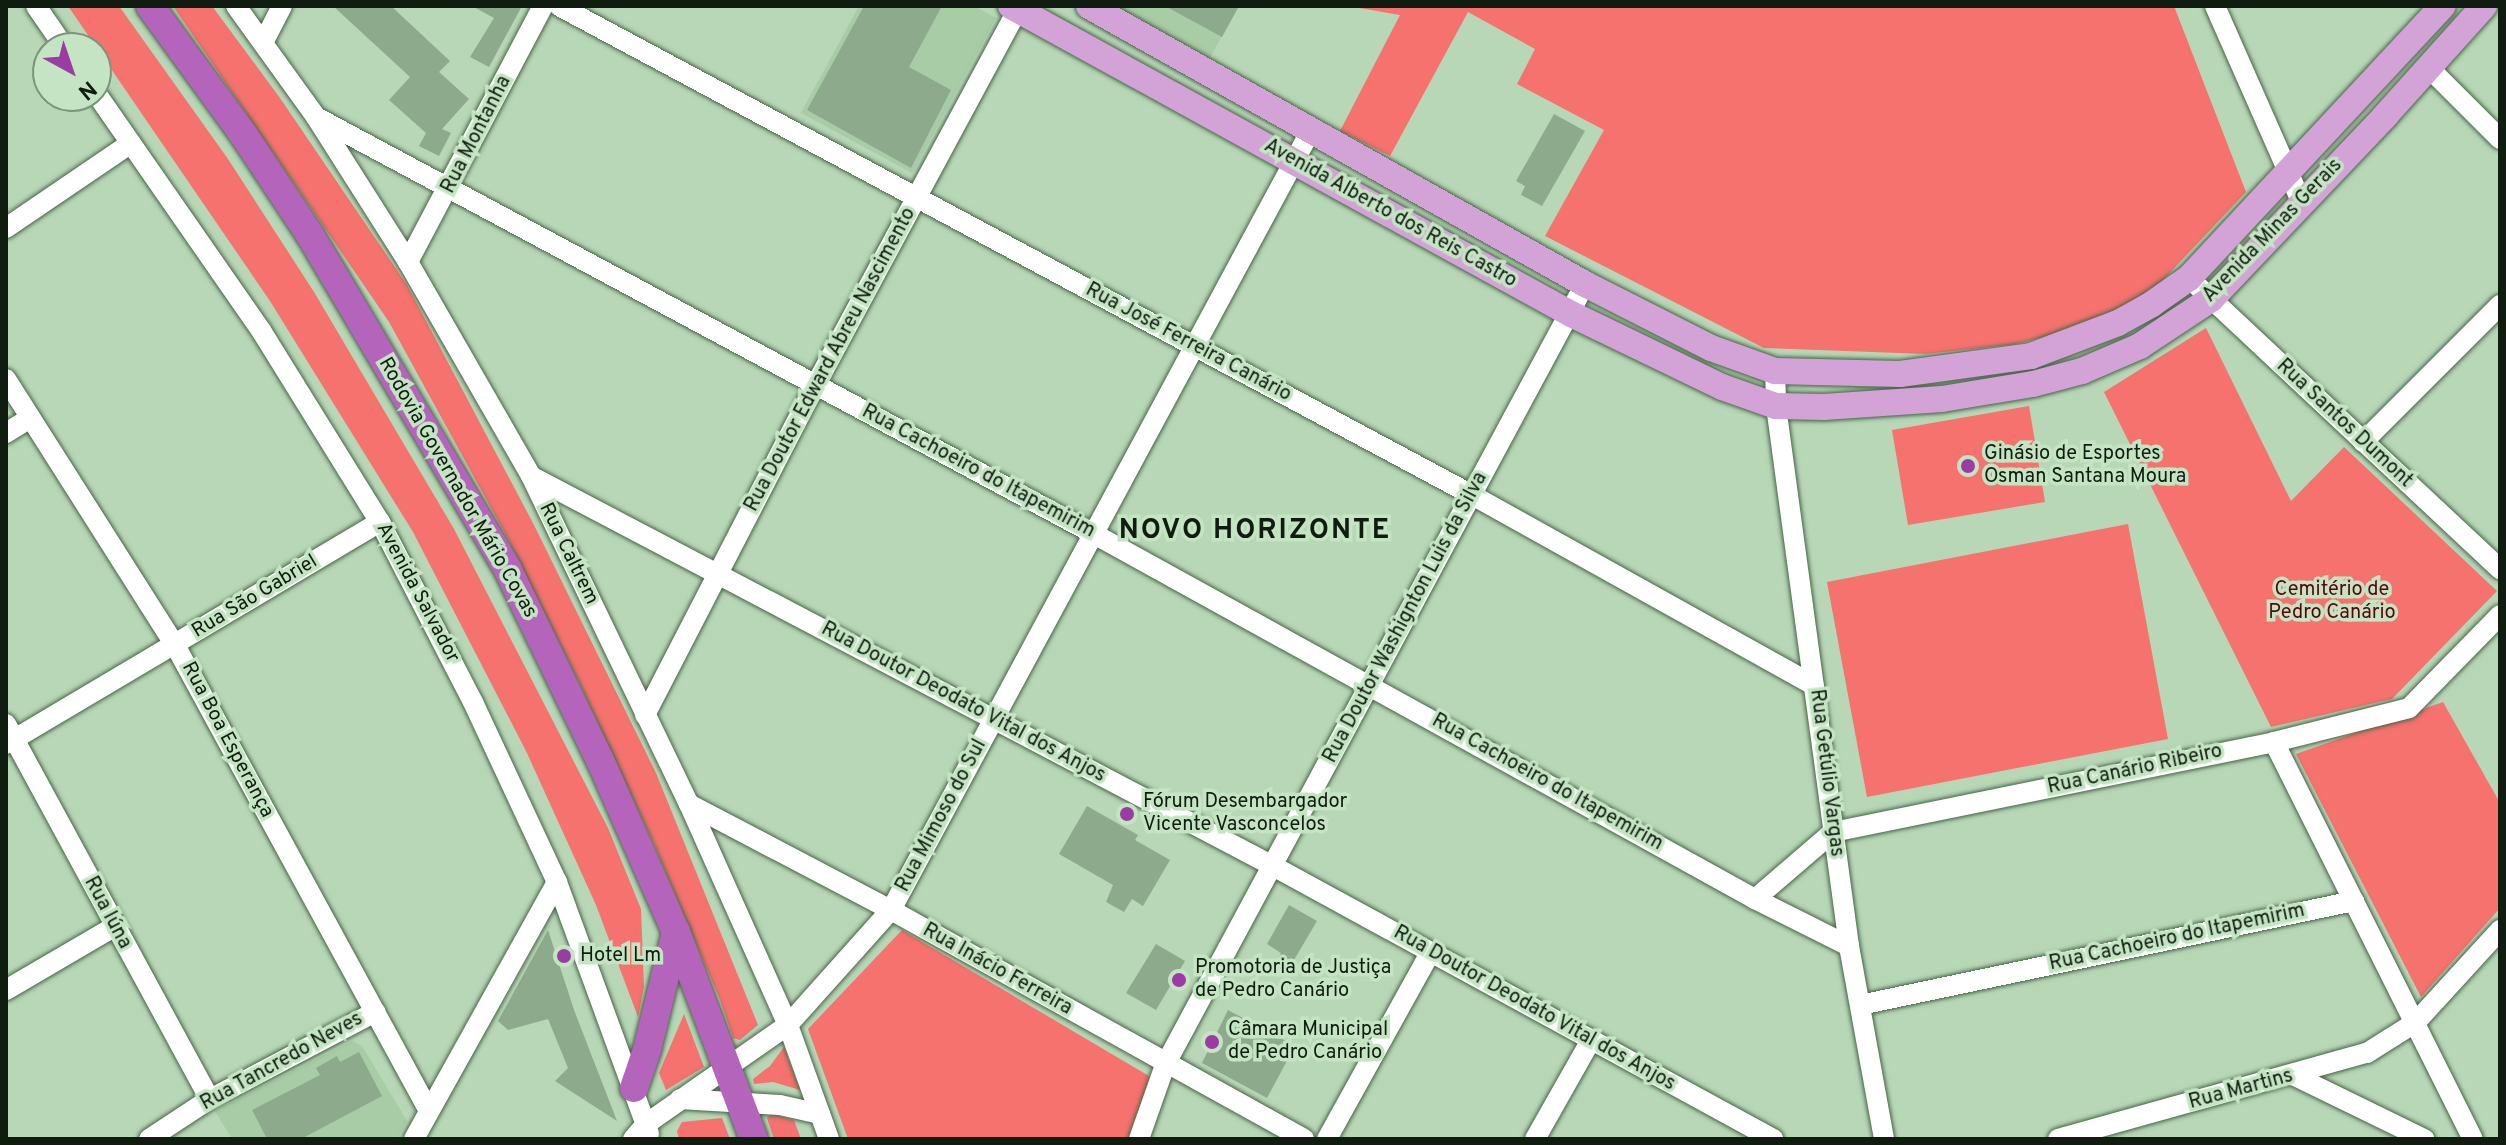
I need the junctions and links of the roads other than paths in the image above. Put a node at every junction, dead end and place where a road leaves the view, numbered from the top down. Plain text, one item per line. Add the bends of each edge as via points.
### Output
1 (36, 6) edge
2 (150, 6) edge
3 (236, 6) edge
4 (282, 6) edge
5 (543, 6) edge
6 (559, 6) edge
7 (1089, 6) edge
8 (2215, 6) edge
9 (2443, 6) edge
10 (2484, 6) edge
11 (1016, 7) edge
12 (54, 32) edge
13 (263, 43) junction
14 (2428, 67) junction
15 (2363, 93) junction
16 (109, 112) edge
17 (2385, 116) junction
18 (316, 117) junction
19 (1311, 130) junction
20 (2500, 139) edge
21 (131, 143) junction
22 (1294, 160) junction
23 (2288, 171) junction
24 (449, 189) junction
25 (919, 196) junction
26 (2302, 203) junction
27 (6, 228) edge
28 (408, 262) junction
29 (2189, 278) junction
30 (1585, 284) junction
31 (2211, 299) junction
32 (2500, 305) edge
33 (1571, 314) junction
34 (1192, 346) junction
35 (1775, 371) junction
36 (6, 379) edge
37 (815, 386) junction
38 (1776, 406) junction
39 (30, 418) junction
40 (6, 433) edge
41 (2363, 442) junction
42 (531, 476) junction
43 (1472, 495) junction
44 (380, 522) junction
45 (1094, 534) junction
46 (2500, 569) edge
47 (717, 572) junction
48 (2500, 615) edge
49 (175, 645) junction
50 (1814, 685) junction
51 (1370, 686) junction
52 (645, 715) junction
53 (994, 720) junction
54 (9, 736) edge
55 (2274, 742) junction
56 (689, 804) junction
57 (1833, 832) junction
58 (1273, 866) junction
59 (557, 882) junction
60 (1755, 899) junction
61 (2354, 901) junction
62 (891, 910) junction
63 (114, 927) junction
64 (2500, 930) edge
65 (676, 932) junction
66 (1849, 946) junction
67 (1430, 953) junction
68 (6, 990) edge
69 (1860, 1005) junction
70 (375, 1012) junction
71 (2416, 1022) junction
72 (788, 1025) junction
73 (1591, 1040) junction
74 (1165, 1065) junction
75 (729, 1067) junction
76 (2295, 1076) junction
77 (634, 1088) junction
78 (210, 1099) junction
79 (680, 1099) junction
80 (742, 1103) junction
81 (429, 1111) junction
82 (820, 1114) junction
83 (643, 1134) edge
84 (149, 1139) edge
85 (414, 1139) edge
86 (754, 1139) edge
87 (829, 1139) edge
88 (1139, 1139) edge
89 (1304, 1139) edge
90 (1327, 1139) edge
91 (1535, 1139) edge
92 (1773, 1139) edge
93 (1884, 1139) edge
94 (2058, 1139) edge
95 (2424, 1139) edge
96 (2473, 1139) edge

1 - 12 street
2 - 65 highway, Rodovia Governador Mário Covas via 310,235 508,570
3 - 13 street, Rua Caltrem
4 - 13 street
5 - 24 street, Rua Montanha
6 - 25 street, Rua José Ferreira Canário
7 - 19 main road, Avenida Alberto dos Reis Castro
8 - 23 street
9 - 15 main road, Avenida Minas Gerais
10 - 14 main road, Avenida Minas Gerais
11 - 22 main road, Avenida Alberto dos Reis Castro
11 - 25 street, Rua Doutor Edward Abreu Nascimento
13 - 18 street, Rua Caltrem
14 - 17 main road, Avenida Minas Gerais
14 - 20 street
15 - 17 main road
15 - 23 main road, Avenida Minas Gerais
16 - 21 street, Avenida Salvador
17 - 26 main road, Avenida Minas Gerais
18 - 24 street, Rua Cachoeiro do Itapemirim
18 - 28 street, Rua Caltrem
19 - 22 street, Rua Mimoso do Sul
19 - 30 main road, Avenida Alberto dos Reis Castro
21 - 27 street
21 - 44 street, Avenida Salvador via 262,332
22 - 33 main road, Avenida Alberto dos Reis Castro
22 - 34 street, Rua Mimoso do Sul
23 - 26 street
23 - 29 main road, Avenida Minas Gerais
24 - 28 street, Rua Montanha
24 - 37 street, Rua Cachoeiro do Itapemirim
25 - 34 street, Rua José Ferreira Canário
25 - 37 street, Rua Doutor Edward Abreu Nascimento
26 - 31 main road, Avenida Minas Gerais
28 - 42 street, Rua Caltrem
29 - 31 street, Rua Santos Dumont
29 - 35 main road, Avenida Minas Gerais via 2118,323 2031,356 1900,374
30 - 33 street, Rua Doutor Washignton Luis da Silva
30 - 35 main road, Avenida Alberto dos Reis Castro via 1711,348
31 - 38 main road, Avenida Minas Gerais via 2140,346 2082,371 2033,384 1864,406
31 - 41 street, Rua Santos Dumont
32 - 41 street
33 - 38 main road, Avenida Alberto dos Reis Castro via 1722,387
33 - 43 street, Rua Doutor Washignton Luis da Silva
34 - 43 street, Rua José Ferreira Canário
34 - 45 street, Rua Mimoso do Sul
35 - 38 street, Rua Getúlio Vargas
36 - 39 street, Rua Boa Esperança
37 - 45 street, Rua Cachoeiro do Itapemirim
37 - 47 street, Rua Doutor Edward Abreu Nascimento
38 - 50 street, Rua Getúlio Vargas
39 - 40 street
39 - 49 street, Rua Boa Esperança
41 - 46 street, Rua Santos Dumont
42 - 47 street, Rua Doutor Deodato Vital dos Anjos
42 - 52 street, Rua Caltrem
43 - 50 street, Rua José Ferreira Canário
43 - 51 street, Rua Doutor Washignton Luis da Silva
44 - 49 street, Rua São Gabriel
44 - 59 street, Avenida Salvador via 473,702
45 - 51 street, Rua Cachoeiro do Itapemirim
45 - 53 street, Rua Mimoso do Sul
47 - 52 street, Rua Doutor Edward Abreu Nascimento
47 - 53 street, Rua Doutor Deodato Vital dos Anjos
48 - 55 street, Rua Canário Ribeiro via 2409,708
49 - 54 street, Rua São Gabriel
49 - 70 street, Rua Boa Esperança
50 - 57 street, Rua Getúlio Vargas
51 - 58 street, Rua Doutor Washignton Luis da Silva
51 - 60 street, Rua Cachoeiro do Itapemirim
52 - 56 street, Rua Caltrem
53 - 58 street, Rua Doutor Deodato Vital dos Anjos
53 - 62 street, Rua Mimoso do Sul
54 - 63 street, Rua Iúna
55 - 57 street, Rua Canário Ribeiro
55 - 61 street
56 - 62 street, Rua Inácio Ferreira
56 - 72 street, Rua Caltrem
57 - 60 street, Rua Canário Ribeiro
57 - 66 street, Rua Getúlio Vargas
58 - 67 street, Rua Doutor Deodato Vital dos Anjos
58 - 74 street, Rua Doutor Washignton Luis da Silva
59 - 77 street, Avenida Salvador
59 - 81 street
60 - 66 street, Rua Cachoeiro do Itapemirim
61 - 69 street, Rua Cachoeiro do Itapemirim
61 - 71 street
62 - 72 street, Rua Mimoso do Sul
62 - 74 street, Rua Inácio Ferreira
63 - 68 street
63 - 78 street, Rua Iúna
64 - 71 street, Rua Martins
65 - 75 highway, Rodovia Governador Mário Covas
65 - 77 highway
66 - 69 street, Rua Getúlio Vargas
67 - 73 street, Rua Doutor Deodato Vital dos Anjos
67 - 90 street
69 - 93 street, Rua Getúlio Vargas
70 - 78 street, Rua Tancredo Neves
70 - 81 street, Rua Boa Esperança
71 - 76 street, Rua Martins via 2367,1053
71 - 96 street
72 - 75 street, Rua Mimoso do Sul
72 - 82 street, Rua Caltrem
73 - 91 street
73 - 92 street, Rua Doutor Deodato Vital dos Anjos
74 - 88 street, Rua Doutor Washignton Luis da Silva
74 - 89 street, Rua Inácio Ferreira
75 - 79 street, Rua Mimoso do Sul
75 - 80 highway, Rodovia Governador Mário Covas
76 - 94 street, Rua Martins
76 - 95 street
77 - 83 street, Avenida Salvador
78 - 84 street, Rua Tancredo Neves
79 - 80 street
79 - 83 street, Rua Mimoso do Sul
80 - 82 street
80 - 86 highway, Rodovia Governador Mário Covas
81 - 85 street
82 - 87 street, Rua Caltrem

